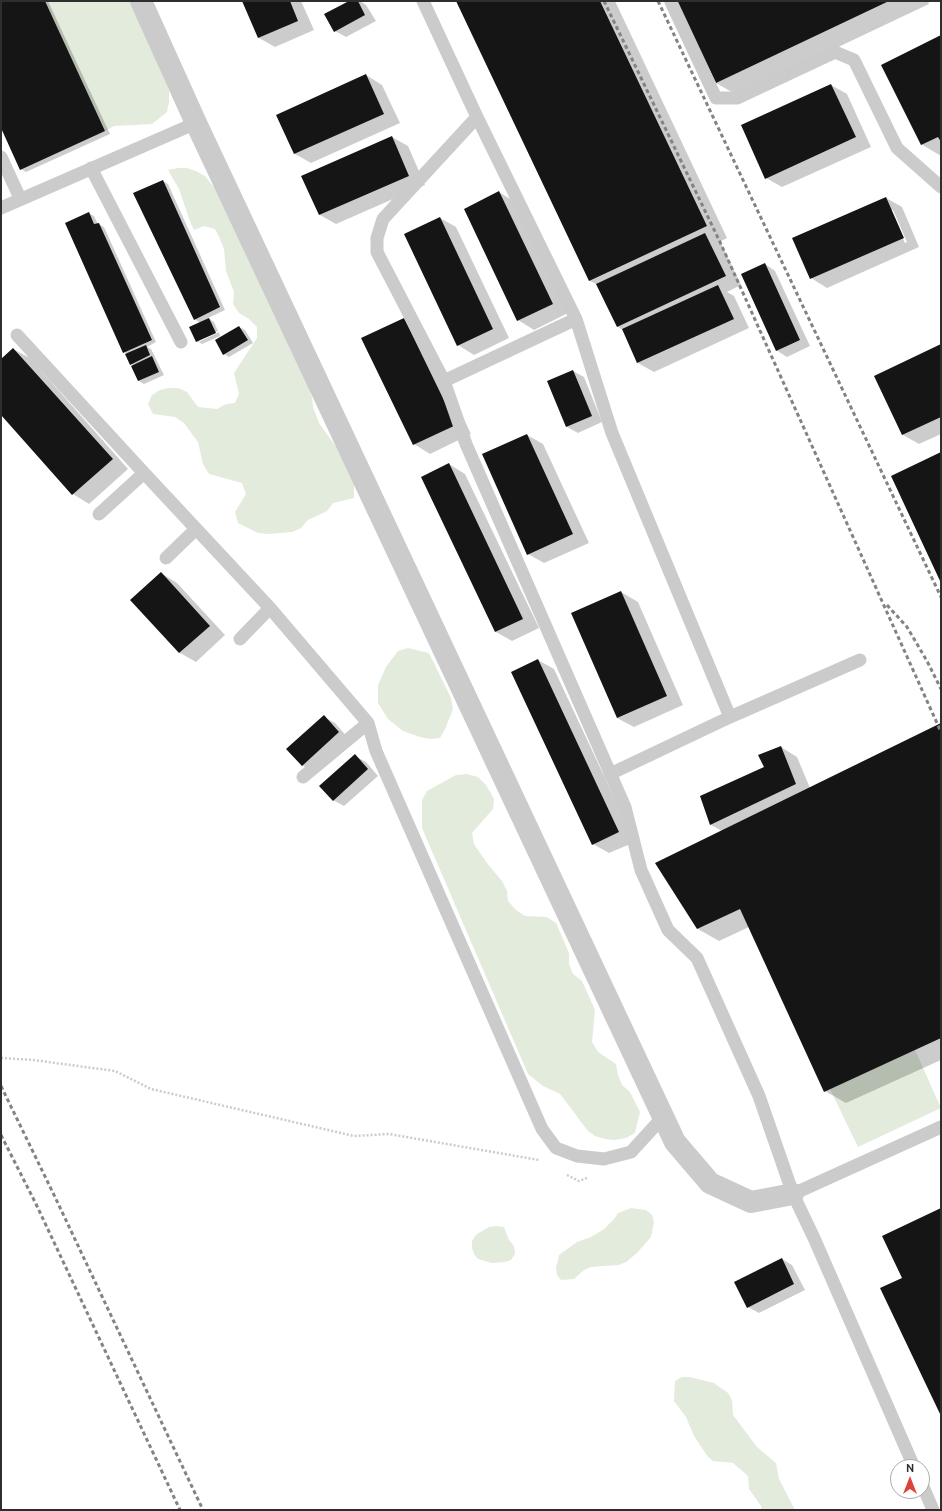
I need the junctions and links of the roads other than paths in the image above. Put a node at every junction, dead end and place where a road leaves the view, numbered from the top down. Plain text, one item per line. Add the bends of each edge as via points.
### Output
1 (141, 1) edge
2 (423, 1) edge
3 (671, 2) edge
4 (477, 117) junction
5 (196, 124) junction
6 (1, 157) edge
7 (91, 168) junction
8 (941, 187) edge
9 (20, 198) junction
10 (1, 208) edge
11 (576, 319) junction
12 (17, 335) dead end
13 (181, 342) dead end
14 (444, 382) junction
15 (144, 473) junction
16 (99, 514) dead end
17 (196, 529) junction
18 (166, 558) dead end
19 (270, 608) junction
20 (240, 640) dead end
21 (860, 660) dead end
22 (730, 717) junction
23 (368, 723) junction
24 (610, 774) junction
25 (303, 777) dead end
26 (664, 1117) junction
27 (941, 1127) edge
28 (793, 1194) junction
29 (911, 1459) edge
30 (928, 1499) edge
31 (933, 1510) edge

1 - 5 street
2 - 4 lane
3 - 8 lane via 716,98 737,98 835,52 854,60 897,148
4 - 11 lane
4 - 14 lane via 383,219 377,238 377,252
5 - 7 lane
5 - 26 street
6 - 9 lane
7 - 9 lane
7 - 13 lane
9 - 10 lane
11 - 14 lane
11 - 22 lane via 612,433
12 - 15 lane
14 - 24 lane via 466,444
15 - 16 lane
15 - 17 lane
17 - 18 lane
17 - 19 lane
19 - 20 lane
19 - 23 lane
21 - 22 lane
22 - 24 lane
23 - 25 lane
23 - 26 lane via 380,758 546,1136 556,1148 577,1156 604,1159 631,1152
24 - 28 lane via 625,807 640,870 668,930 697,958 759,1096
26 - 28 street via 675,1142 710,1183 751,1202
27 - 28 lane
28 - 29 lane
30 - 31 lane

